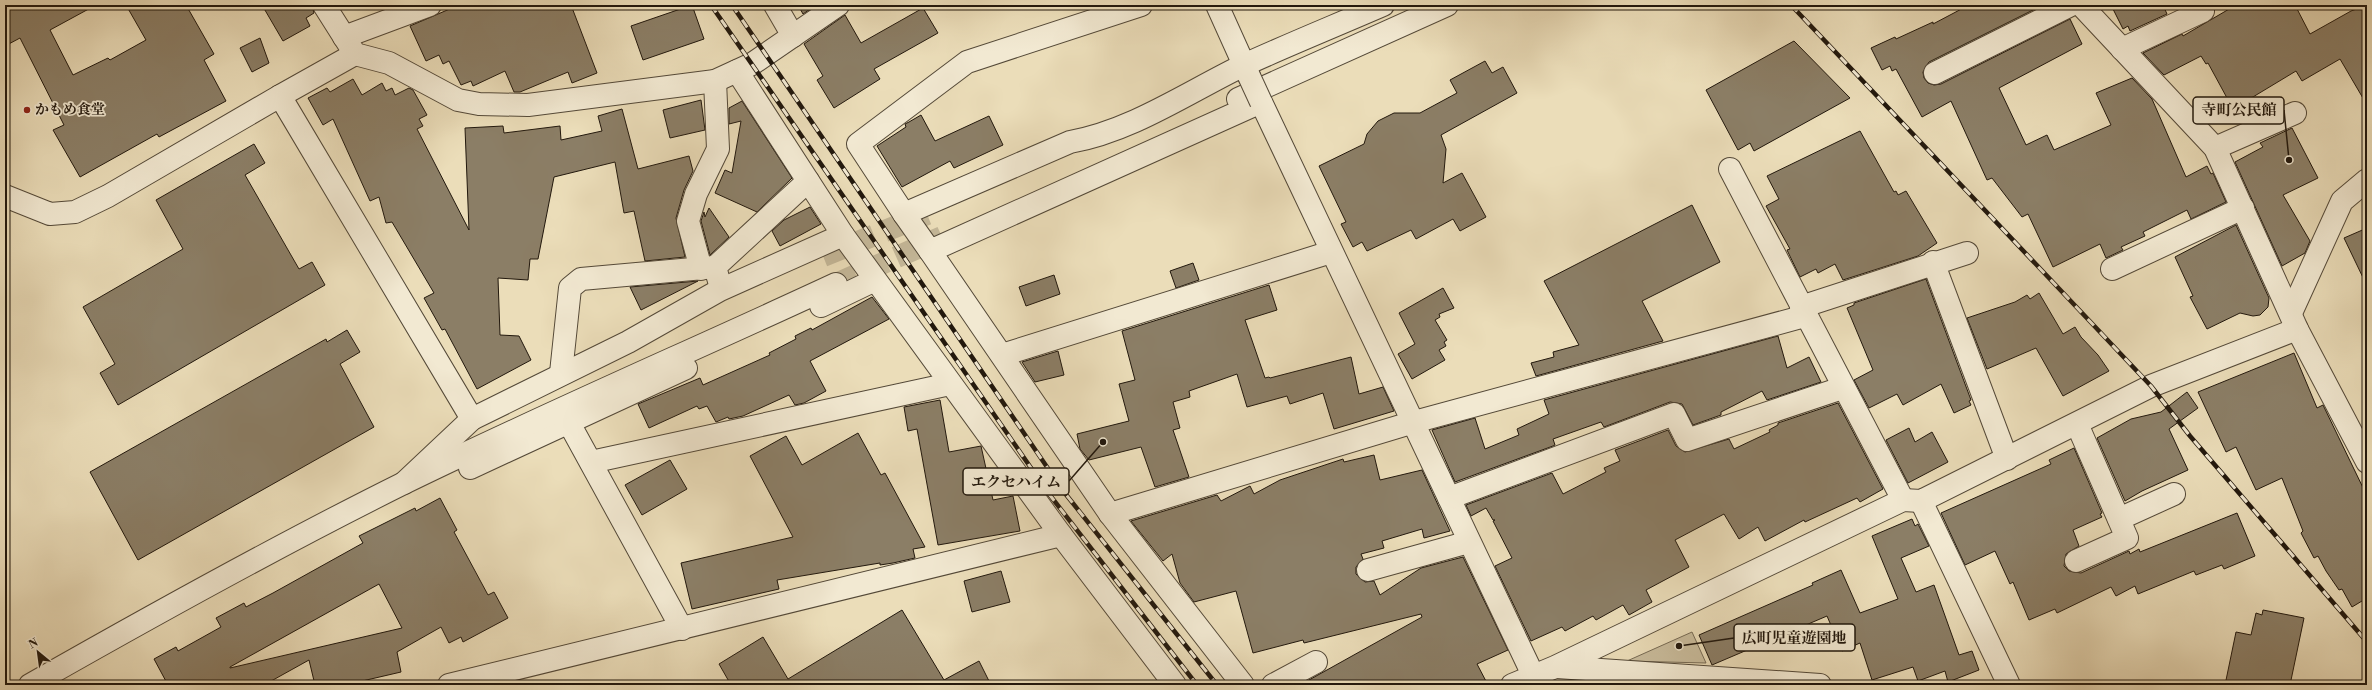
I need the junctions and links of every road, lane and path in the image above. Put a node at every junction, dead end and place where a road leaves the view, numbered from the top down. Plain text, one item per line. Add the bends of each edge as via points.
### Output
1 (324, 5) edge
2 (430, 5) edge
3 (775, 5) edge
4 (838, 5) edge
5 (1141, 5) edge
6 (1217, 5) edge
7 (1383, 5) edge
8 (1447, 5) edge
9 (2071, 5) edge
10 (2081, 5) edge
11 (2200, 5) edge
12 (793, 36) junction
13 (349, 45) junction
14 (2122, 49) junction
15 (1247, 70) junction
16 (737, 71) junction
17 (1935, 73) dead end
18 (715, 81) junction
19 (280, 96) junction
20 (1261, 102) junction
21 (2295, 113) dead end
22 (1091, 139) junction
23 (2215, 148) junction
24 (1730, 169) dead end
25 (2367, 180) edge
26 (808, 181) junction
27 (5, 196) edge
28 (2243, 208) junction
29 (936, 210) tunnel mouth
30 (904, 214) junction
31 (843, 235) junction
32 (937, 244) junction
33 (1331, 252) junction
34 (1967, 253) dead end
35 (823, 256) tunnel mouth
36 (1933, 262) junction
37 (708, 268) junction
38 (2112, 269) dead end
39 (874, 280) junction
40 (836, 284) tunnel mouth
41 (720, 290) junction
42 (1803, 312) junction
43 (2294, 321) junction
44 (664, 322) junction
45 (1002, 355) junction
46 (561, 373) junction
47 (950, 384) junction
48 (1842, 388) junction
49 (472, 419) junction
50 (1414, 422) junction
51 (569, 423) junction
52 (2076, 424) junction
53 (2007, 459) junction
54 (591, 462) junction
55 (2367, 462) edge
56 (404, 483) junction
57 (2174, 494) dead end
58 (1449, 498) junction
59 (1912, 501) junction
60 (1110, 514) junction
61 (2119, 519) junction
62 (1061, 536) junction
63 (1469, 542) junction
64 (2076, 561) dead end
65 (1368, 570) dead end
66 (682, 629) junction
67 (1316, 662) dead end
68 (1549, 674) edge
69 (44, 682) edge
70 (449, 685) edge
71 (1175, 685) edge
72 (1243, 685) edge
73 (1273, 685) edge
74 (1512, 685) edge
75 (1820, 685) edge
76 (2009, 685) edge

1 - 13 street
2 - 13 street
3 - 12 street
4 - 12 street
5 - 30 street via 967,62 858,144
6 - 15 street
7 - 15 street
8 - 32 street via 1276,81
9 - 17 street
10 - 14 street
11 - 14 street via 2203,11
12 - 16 street
13 - 18 street via 458,100 479,104 528,105
13 - 19 street
14 - 23 street
15 - 20 street, bridge
15 - 22 street
16 - 18 street
16 - 26 street
18 - 37 street via 718,149 696,194 688,221
19 - 27 street via 108,196 75,212 50,214
19 - 49 street
20 - 32 street
20 - 33 street
21 - 23 street
22 - 29 street
22 - 30 street via 1070,142
23 - 28 street
24 - 42 street
25 - 43 street via 2342,201
26 - 31 street
26 - 37 street
28 - 38 street
28 - 43 street
30 - 32 street
31 - 39 street
31 - 41 street
32 - 45 street
33 - 45 street
33 - 50 street
34 - 36 street
35 - 44 street
36 - 42 street
36 - 53 street
37 - 41 street
37 - 46 street via 581,279 570,288
39 - 47 street
39 - 51 street
40 - 56 street via 595,392
41 - 44 street
42 - 48 street
42 - 50 street
43 - 52 street via 2151,386
43 - 55 street
44 - 46 street
45 - 60 street
46 - 49 street
47 - 54 street
47 - 62 street
48 - 58 street via 1687,440 1674,414
48 - 59 street
49 - 56 street
50 - 58 street
50 - 60 street
51 - 54 street
51 - 56 street via 445,480
52 - 53 street
52 - 61 street
53 - 59 street
54 - 66 street
56 - 69 street via 201,589
57 - 61 street
58 - 63 street
59 - 68 street
59 - 76 street
60 - 72 street
61 - 64 street via 2127,538
62 - 66 street
62 - 71 street
63 - 65 street
63 - 68 street
66 - 70 street
67 - 73 street
68 - 74 street
68 - 75 street

